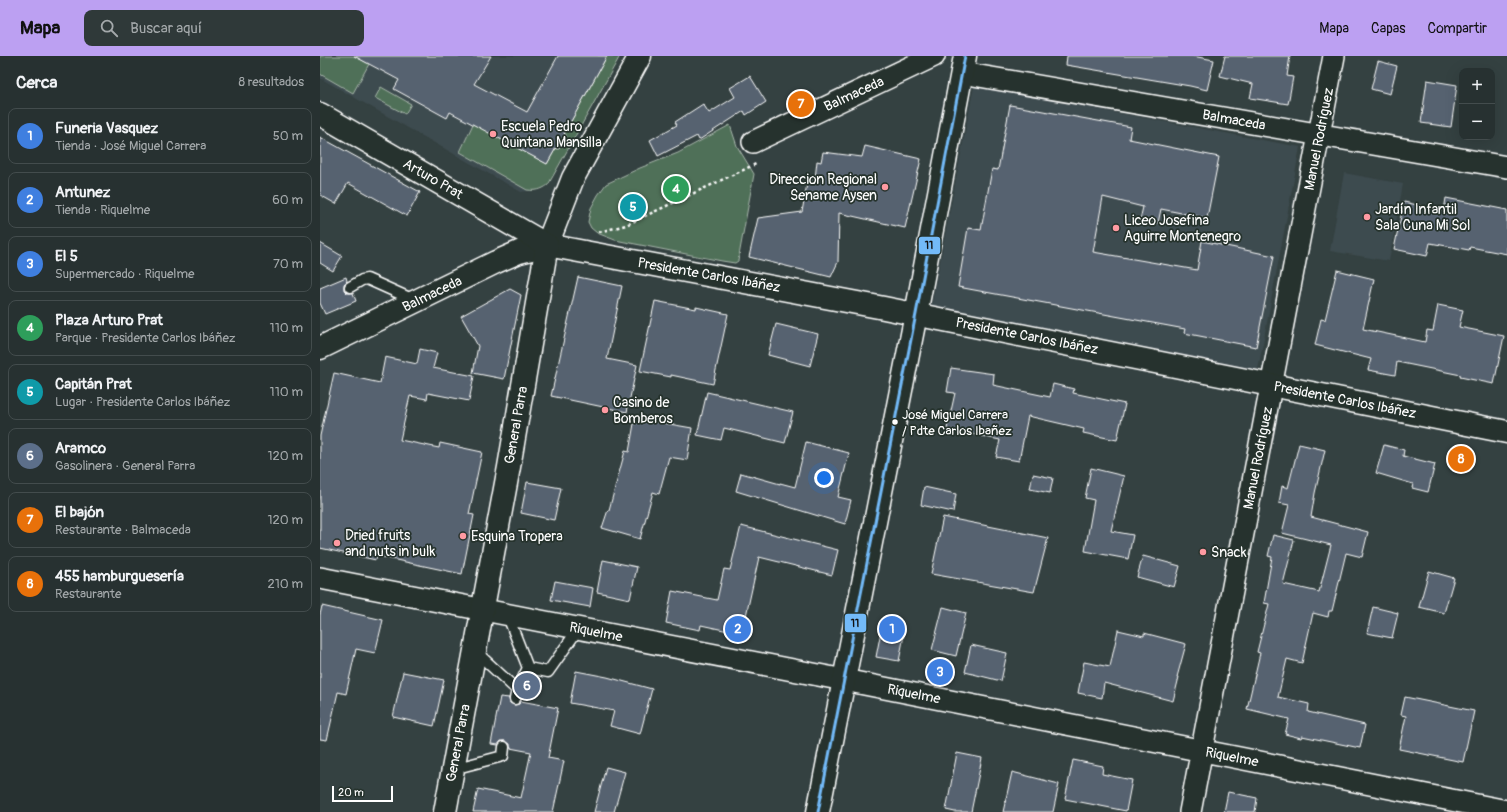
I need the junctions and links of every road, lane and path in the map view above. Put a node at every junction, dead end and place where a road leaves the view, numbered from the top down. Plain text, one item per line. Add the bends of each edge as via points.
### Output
1 (640, 56) edge
2 (934, 56) edge
3 (1334, 56) edge
4 (963, 64) edge
5 (320, 114) edge
6 (1320, 134) junction
7 (753, 142) dead end
8 (759, 163) dead end
9 (1507, 167) edge
10 (598, 232) dead end
11 (547, 245) junction
12 (350, 287) dead end
13 (416, 301) junction
14 (916, 314) junction
15 (320, 348) edge
16 (1272, 386) junction
17 (1507, 432) edge
18 (320, 578) edge
19 (483, 610) junction
20 (507, 614) junction
21 (579, 628) junction
22 (475, 651) junction
23 (528, 668) junction
24 (844, 680) junction
25 (504, 747) dead end
26 (1202, 751) junction
27 (453, 769) junction
28 (1507, 811) edge
29 (445, 812) edge
30 (818, 812) edge
31 (1190, 812) edge

1 - 11 street, General Parra via 573,178
2 - 7 street, Balmaceda
3 - 6 street, Manuel Rodríguez
4 - 6 street, Balmaceda
4 - 14 street
5 - 11 street, Arturo Prat
6 - 9 street, Balmaceda
6 - 16 street, Manuel Rodríguez
8 - 10 path via 626,225
11 - 13 street, Balmaceda via 519,252
11 - 14 street, Presidente Carlos Ibáñez
11 - 19 street, General Parra
12 - 13 lane via 368,278
13 - 15 street, Balmaceda
14 - 16 street, Presidente Carlos Ibáñez
14 - 24 street
16 - 17 street, Presidente Carlos Ibáñez
16 - 26 street, Manuel Rodríguez
18 - 19 street, Riquelme
19 - 20 street, Riquelme
19 - 22 street, General Parra
20 - 21 street, Riquelme
20 - 23 lane
21 - 23 lane via 548,672
21 - 24 street, Riquelme
22 - 23 lane via 516,694
22 - 27 street, General Parra
24 - 26 street, Riquelme
24 - 30 street
25 - 27 lane via 503,756
26 - 28 street, Riquelme
26 - 31 street, Manuel Rodríguez
27 - 29 street, General Parra

